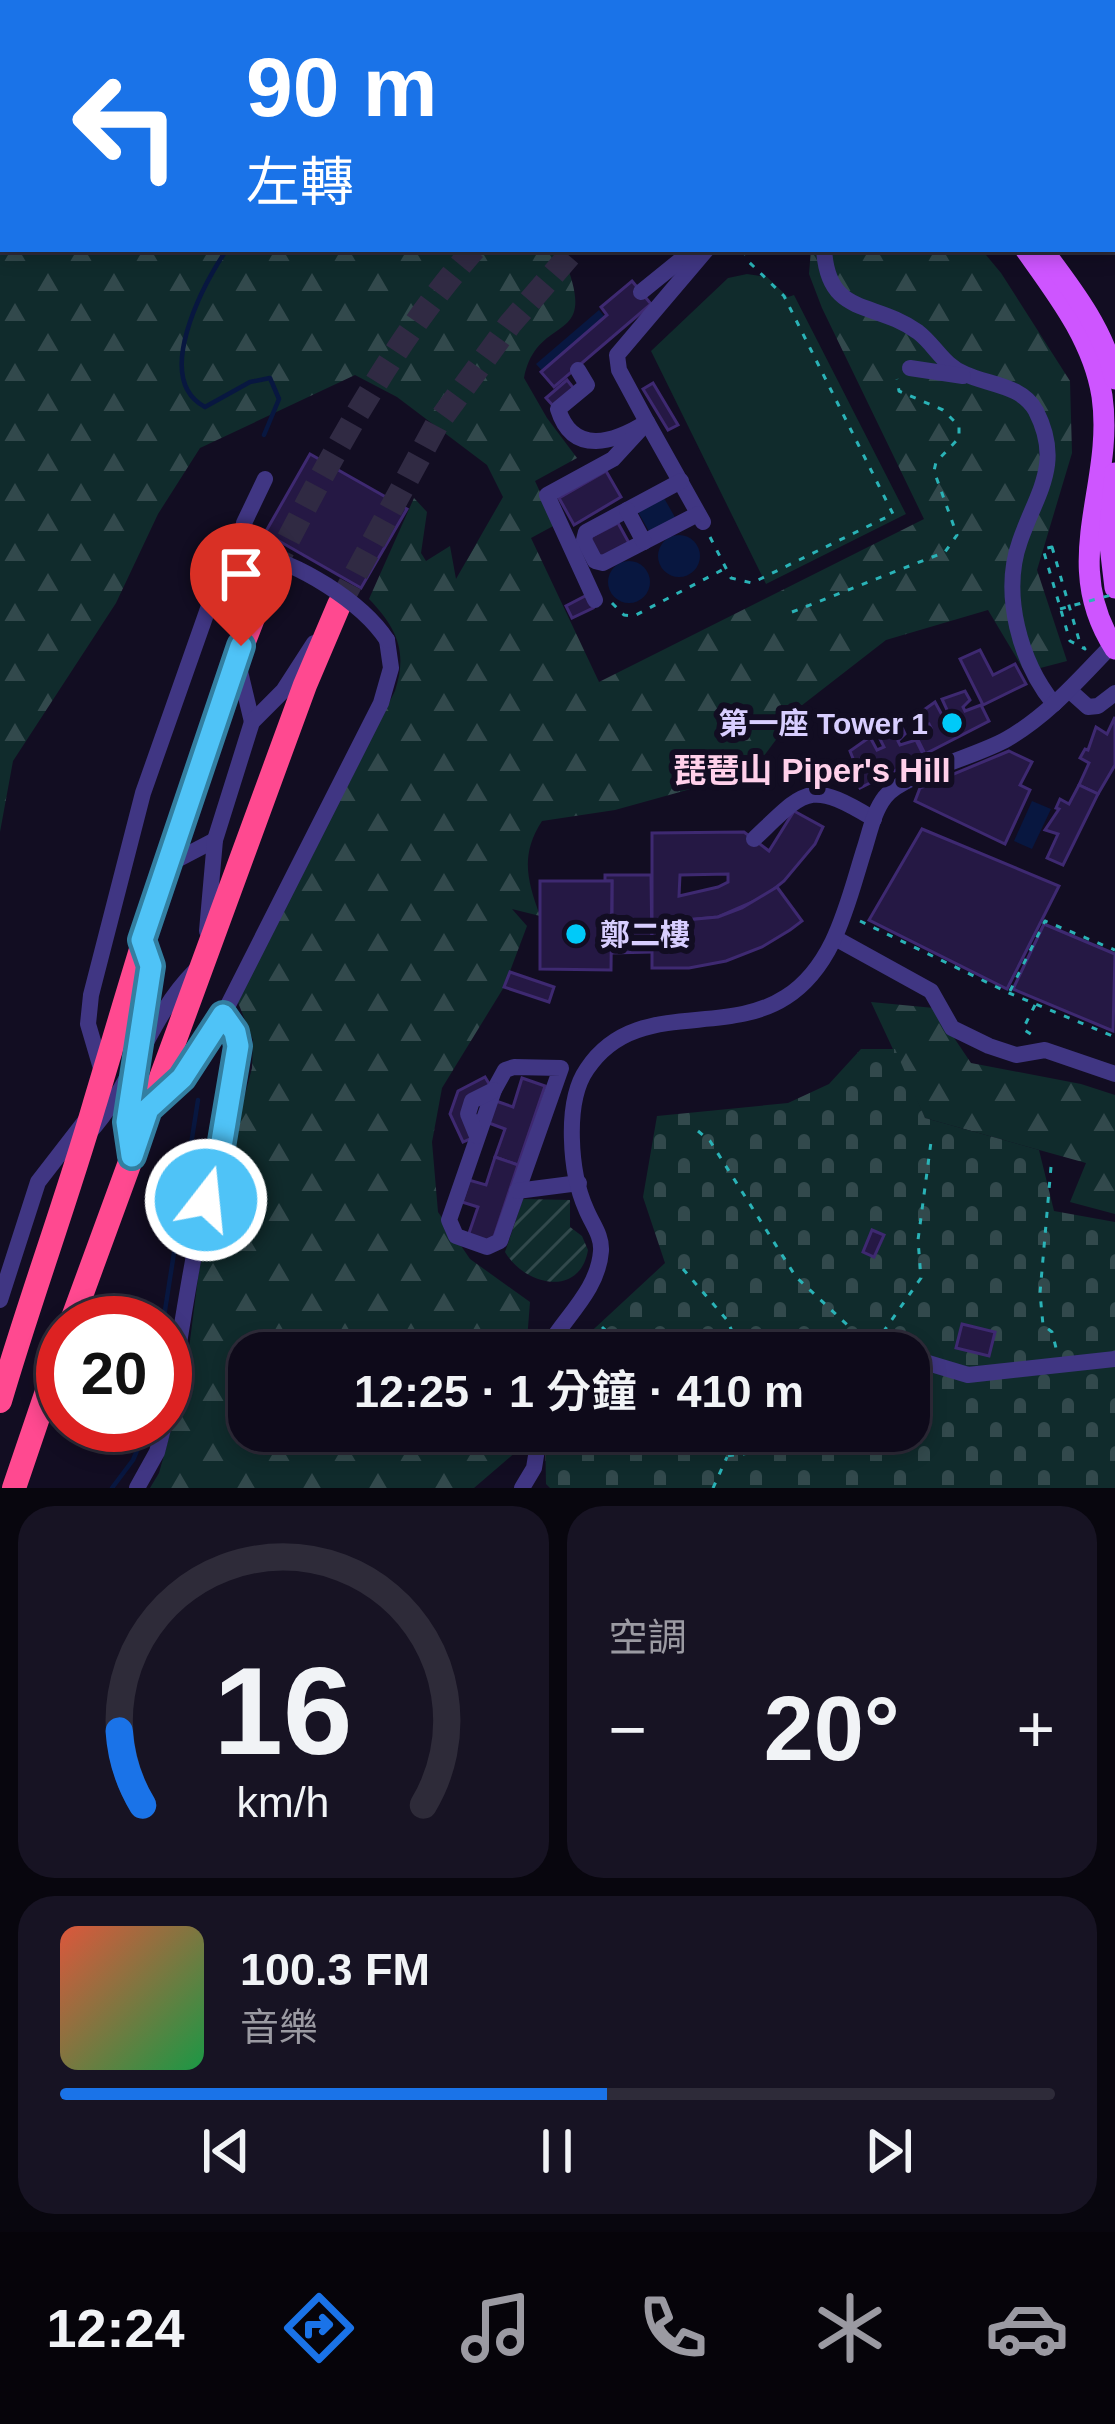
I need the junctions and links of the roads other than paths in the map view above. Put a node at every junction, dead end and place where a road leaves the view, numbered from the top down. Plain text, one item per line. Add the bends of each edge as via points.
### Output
1 (690, 252) edge
2 (704, 252) edge
3 (824, 252) edge
4 (1027, 252) edge
5 (1044, 252) edge
6 (640, 292) dead end
7 (910, 368) road end
8 (578, 370) dead end
9 (971, 377) junction
10 (1115, 379) edge
11 (647, 422) junction
12 (1115, 473) edge
13 (265, 479) dead end
14 (681, 481) junction
15 (627, 510) junction
16 (644, 542) junction
17 (252, 554) junction
18 (272, 571) tunnel mouth
19 (1115, 591) edge
20 (596, 600) dead end
21 (339, 605) joint
22 (1114, 645) edge
23 (237, 657) junction
24 (1069, 690) junction
25 (1115, 693) edge
26 (1054, 704) junction
27 (252, 722) junction
28 (874, 819) junction
29 (754, 839) dead end
30 (214, 840) junction
31 (169, 864) junction
32 (835, 938) junction
33 (142, 940) junction
34 (205, 962) junction
35 (223, 1015) junction
36 (141, 1047) junction
37 (560, 1068) junction
38 (587, 1068) junction
39 (1115, 1074) edge
40 (103, 1076) junction
41 (148, 1109) junction
42 (93, 1112) junction
43 (83, 1139) junction
44 (132, 1156) junction
45 (579, 1184) junction
46 (517, 1192) junction
47 (80, 1296) edge
48 (186, 1296) edge
49 (0, 1300) edge
50 (554, 1332) edge
51 (1115, 1359) edge
52 (930, 1364) edge
53 (0, 1401) edge
54 (36, 1417) edge
55 (155, 1452) edge
56 (537, 1452) edge
57 (14, 1488) edge
58 (137, 1488) edge
59 (522, 1488) edge

1 - 6 street
2 - 11 street via 616,355
3 - 9 street via 841,298 902,322
4 - 22 main road via 1077,326 1101,392 1087,568 1096,612
5 - 10 main road via 1098,332
7 - 9 street
8 - 11 street via 586,385 558,409 566,428 611,441
9 - 26 street via 1028,400 1046,439 1046,476 1020,541 1012,590 1032,671
11 - 14 street
11 - 20 street via 620,454 547,495
12 - 19 main road
13 - 17 street via 244,523
14 - 15 street
14 - 16 street via 700,518
15 - 16 street
15 - 16 street via 586,532 595,561
17 - 35 street, bridge via 348,598 387,640 391,668 381,703
17 - 40 street via 222,569 143,793 92,995 88,1024
18 - 23 highway
21 - 27 street via 283,691
21 - 34 highway
22 - 24 street
23 - 27 street
23 - 31 highway
24 - 25 street via 1088,707
24 - 26 street
26 - 28 street via 990,748 904,781
27 - 30 street
28 - 29 street via 837,797 809,794
28 - 32 street
30 - 31 street
30 - 34 street
31 - 33 highway
32 - 38 street via 798,988 772,1004 644,1026
32 - 39 street via 931,991 952,1028 989,1046 1016,1054 1045,1050
33 - 36 street via 151,966
33 - 40 highway
34 - 36 street
34 - 41 highway
35 - 41 street via 182,1078
35 - 48 street via 238,1040 236,1064
36 - 43 street via 109,1112
36 - 44 street via 127,1122
37 - 38 street
37 - 46 street
37 - 46 street via 505,1070 450,1229 495,1246
38 - 45 street via 571,1107
40 - 42 highway
41 - 44 highway
42 - 43 highway
42 - 49 street via 38,1182
43 - 53 highway
44 - 47 highway
45 - 46 street
45 - 50 street via 601,1251 592,1285
51 - 52 street via 968,1375
54 - 57 highway
55 - 58 street
56 - 59 street

